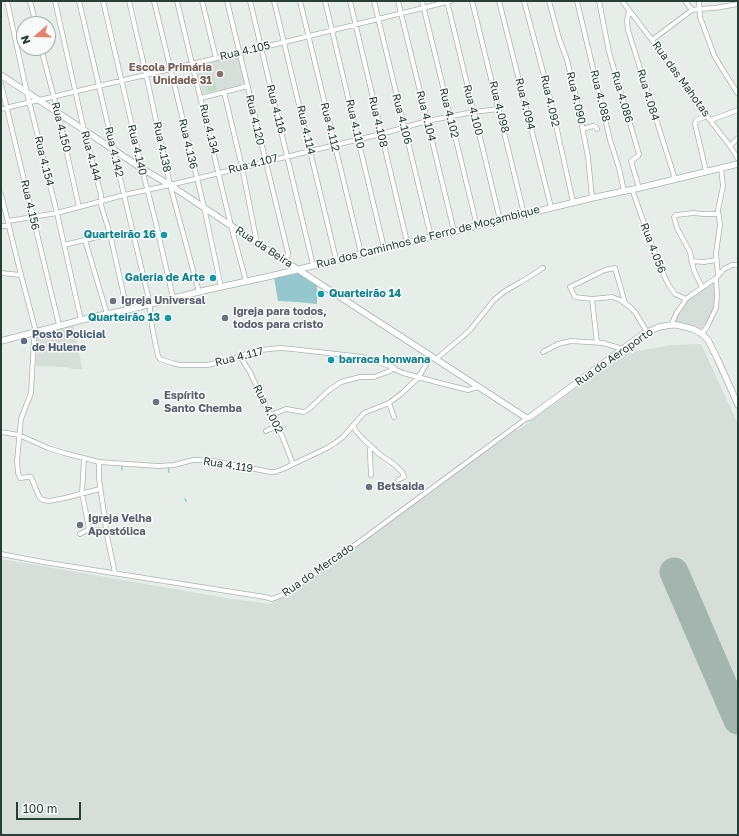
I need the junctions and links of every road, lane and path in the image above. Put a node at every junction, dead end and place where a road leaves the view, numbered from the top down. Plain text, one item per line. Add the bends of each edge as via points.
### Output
1 (7, 1) edge
2 (30, 1) edge
3 (55, 1) edge
4 (79, 1) edge
5 (103, 1) edge
6 (129, 1) edge
7 (154, 1) edge
8 (177, 1) edge
9 (202, 1) edge
10 (227, 1) edge
11 (250, 1) edge
12 (274, 1) edge
13 (300, 1) edge
14 (325, 1) edge
15 (350, 1) edge
16 (374, 1) edge
17 (398, 1) edge
18 (422, 1) edge
19 (448, 1) edge
20 (472, 1) edge
21 (500, 1) edge
22 (524, 1) edge
23 (549, 1) edge
24 (577, 1) edge
25 (599, 1) edge
26 (622, 1) edge
27 (685, 1) edge
28 (699, 1) edge
29 (738, 4) edge
30 (423, 8) junction
31 (699, 8) junction
32 (629, 10) junction
33 (692, 10) junction
34 (401, 14) junction
35 (34, 16) edge
36 (378, 20) junction
37 (356, 25) junction
38 (332, 30) junction
39 (308, 36) junction
40 (652, 40) junction
41 (285, 42) junction
42 (261, 48) junction
43 (239, 52) junction
44 (43, 56) edge
45 (216, 58) junction
46 (192, 64) junction
47 (170, 69) junction
48 (146, 74) junction
49 (1, 75) edge
50 (122, 81) junction
51 (1, 84) edge
52 (99, 86) junction
53 (248, 86) junction
54 (76, 92) junction
55 (224, 92) junction
56 (27, 93) junction
57 (738, 94) edge
58 (53, 97) junction
59 (201, 98) junction
60 (38, 100) junction
61 (30, 102) junction
62 (7, 107) junction
63 (499, 108) junction
64 (1, 109) edge
65 (738, 110) edge
66 (473, 112) junction
67 (58, 113) junction
68 (450, 117) junction
69 (709, 118) junction
70 (427, 121) junction
71 (404, 128) junction
72 (583, 129) junction
73 (597, 129) dead end
74 (84, 130) junction
75 (381, 134) junction
76 (738, 138) edge
77 (359, 139) junction
78 (334, 145) junction
79 (730, 146) junction
80 (114, 150) junction
81 (310, 150) junction
82 (287, 156) junction
83 (738, 159) edge
84 (265, 161) junction
85 (738, 164) edge
86 (242, 167) junction
87 (141, 168) junction
88 (721, 168) junction
89 (706, 171) junction
90 (219, 172) junction
91 (196, 178) junction
92 (675, 179) junction
93 (170, 185) junction
94 (639, 188) junction
95 (147, 189) junction
96 (632, 189) junction
97 (624, 191) junction
98 (1, 194) edge
99 (124, 195) junction
100 (592, 198) junction
101 (101, 200) junction
102 (573, 202) junction
103 (204, 206) junction
104 (79, 207) junction
105 (551, 207) junction
106 (57, 212) junction
107 (524, 214) junction
108 (718, 214) junction
109 (33, 216) junction
110 (500, 220) junction
111 (8, 221) junction
112 (1, 226) edge
113 (9, 226) junction
114 (231, 226) junction
115 (476, 226) junction
116 (454, 231) junction
117 (110, 234) junction
118 (431, 237) junction
119 (85, 240) junction
120 (407, 242) junction
121 (257, 243) junction
122 (64, 245) junction
123 (384, 248) junction
124 (361, 254) junction
125 (336, 259) junction
126 (716, 260) junction
127 (284, 261) junction
128 (692, 261) junction
129 (313, 265) junction
130 (738, 265) edge
131 (543, 268) dead end
132 (296, 269) junction
133 (1, 273) edge
134 (20, 275) junction
135 (717, 277) junction
136 (246, 281) junction
137 (222, 287) junction
138 (702, 287) junction
139 (199, 292) junction
140 (172, 298) junction
141 (592, 299) junction
142 (686, 299) junction
143 (625, 303) junction
144 (150, 304) junction
145 (127, 310) junction
146 (107, 314) junction
147 (81, 320) junction
148 (671, 325) junction
149 (59, 326) junction
150 (36, 332) junction
151 (647, 332) junction
152 (702, 334) junction
153 (1, 341) edge
154 (597, 343) junction
155 (623, 349) junction
156 (544, 352) dead end
157 (240, 356) junction
158 (434, 358) junction
159 (393, 367) junction
160 (418, 378) junction
161 (478, 387) junction
162 (389, 403) junction
163 (738, 405) edge
164 (271, 415) junction
165 (394, 417) dead end
166 (527, 418) junction
167 (353, 425) junction
168 (277, 426) junction
169 (266, 431) dead end
170 (1, 432) edge
171 (20, 435) junction
172 (372, 447) junction
173 (84, 458) junction
174 (99, 462) junction
175 (293, 464) junction
176 (371, 475) dead end
177 (398, 480) dead end
178 (100, 489) junction
179 (82, 493) junction
180 (89, 529) junction
181 (106, 531) junction
182 (80, 534) dead end
183 (1, 554) edge
184 (115, 573) junction

1 - 56 street, Rua 4.154
2 - 35 street
3 - 54 street, Rua 4.144
4 - 52 street, Rua 4.142
5 - 50 street, Rua 4.140
6 - 48 street, Rua 4.138
7 - 47 street, Rua 4.136
8 - 46 street, Rua 4.134
9 - 45 street
10 - 43 street, Rua 4.120
11 - 42 street, Rua 4.116
12 - 41 street, Rua 4.114
13 - 39 street, Rua 4.112
14 - 38 street, Rua 4.110
15 - 37 street, Rua 4.108
16 - 36 street, Rua 4.106
17 - 34 street, Rua 4.104
18 - 30 street, Rua 4.102
19 - 30 street, Rua 4.105
19 - 66 street, Rua 4.100
20 - 63 street, Rua 4.098
21 - 105 street, Rua 4.094
22 - 102 street, Rua 4.092 via 550,98
23 - 72 street, Rua 4.090
24 - 97 street, Rua 4.088
25 - 94 street, Rua 4.086 via 609,52 639,154 631,161
26 - 32 street, Rua das Mahotas
27 - 33 street
28 - 31 street
29 - 31 street
30 - 34 street, Rua 4.105
30 - 68 street, Rua 4.102
31 - 33 street
31 - 57 street via 714,55
32 - 40 street, Rua das Mahotas
32 - 92 street, Rua 4.084 via 628,30
33 - 40 street
34 - 36 street, Rua 4.105
34 - 70 street, Rua 4.104
36 - 37 street, Rua 4.105
36 - 71 street, Rua 4.106
37 - 38 street, Rua 4.105
37 - 75 street, Rua 4.108
38 - 39 street, Rua 4.105
38 - 77 street, Rua 4.110
39 - 41 street, Rua 4.105
39 - 78 street, Rua 4.112
40 - 69 street, Rua das Mahotas
41 - 42 street, Rua 4.105
41 - 81 street, Rua 4.114
42 - 43 street, Rua 4.105
42 - 82 street, Rua 4.116
43 - 45 street, Rua 4.105
43 - 53 street, Rua 4.120
44 - 58 street, Rua 4.150
45 - 46 street, Rua 4.105
46 - 47 street, Rua 4.105
46 - 59 street, Rua 4.134
47 - 48 street, Rua 4.105
47 - 91 street, Rua 4.136
48 - 50 street, Rua 4.105
48 - 93 street, Rua 4.138
49 - 56 main road, Rua da Beira
50 - 52 street, Rua 4.105
50 - 87 street, Rua 4.140
51 - 62 street, Rua 4.156
52 - 54 street, Rua 4.105
52 - 80 street, Rua 4.142
53 - 55 street
53 - 84 street, Rua 4.120
54 - 58 street, Rua 4.105
54 - 74 street, Rua 4.144
55 - 59 street
55 - 86 street
56 - 60 main road, Rua da Beira
56 - 61 street, Rua 4.154
58 - 60 street, Rua 4.105
58 - 67 street, Rua 4.150
59 - 90 street, Rua 4.134
60 - 61 street, Rua 4.105
60 - 67 main road, Rua da Beira
61 - 62 street, Rua 4.105
61 - 106 street, Rua 4.154
62 - 64 street, Rua 4.105
62 - 109 street, Rua 4.156
63 - 66 street, Rua 4.107
63 - 107 street, Rua 4.098
65 - 69 street
66 - 68 street, Rua 4.107
66 - 110 street, Rua 4.100
67 - 74 main road, Rua da Beira
67 - 104 street, Rua 4.150
68 - 70 street, Rua 4.107
68 - 115 street, Rua 4.102
69 - 79 street, Rua das Mahotas
69 - 89 street via 696,120 694,124
70 - 71 street, Rua 4.107
70 - 116 street, Rua 4.104
71 - 75 street, Rua 4.107
71 - 118 street, Rua 4.106
72 - 73 street via 593,126
72 - 100 street, Rua 4.090
74 - 80 main road, Rua da Beira
74 - 101 street, Rua 4.144
75 - 77 street, Rua 4.107
75 - 120 street, Rua 4.108
76 - 79 street
77 - 78 street, Rua 4.107
77 - 123 street, Rua 4.110
78 - 81 street, Rua 4.107
78 - 124 street, Rua 4.112
79 - 83 street, Rua das Mahotas
80 - 87 main road, Rua da Beira
80 - 99 street, Rua 4.142
81 - 82 street, Rua 4.107
81 - 125 street, Rua 4.114
82 - 84 street, Rua 4.107
82 - 129 street, Rua 4.116
84 - 86 street, Rua 4.107
84 - 127 street, Rua 4.120 via 288,253
85 - 88 main road, Rua dos Caminhos de Ferro de Moçambique
86 - 90 street, Rua 4.107
86 - 121 street
87 - 93 main road, Rua da Beira
87 - 95 street, Rua 4.140
88 - 89 main road, Rua dos Caminhos de Ferro de Moçambique
88 - 108 street via 723,186
89 - 92 main road, Rua dos Caminhos de Ferro de Moçambique
90 - 91 street, Rua 4.107
90 - 114 street, Rua 4.134
91 - 93 street, Rua 4.107
91 - 103 street, Rua 4.136
92 - 94 main road, Rua dos Caminhos de Ferro de Moçambique
93 - 95 street, Rua 4.107
93 - 103 main road, Rua da Beira
93 - 139 street, Rua 4.138
94 - 96 main road, Rua dos Caminhos de Ferro de Moçambique
95 - 99 street, Rua 4.107
95 - 140 street, Rua 4.140
96 - 97 main road, Rua dos Caminhos de Ferro de Moçambique
96 - 142 street, Rua 4.056 via 666,280 675,294
97 - 100 main road, Rua dos Caminhos de Ferro de Moçambique
98 - 111 street
99 - 101 street, Rua 4.107
99 - 144 street, Rua 4.142
100 - 102 main road, Rua dos Caminhos de Ferro de Moçambique
101 - 104 street, Rua 4.107
101 - 117 street, Rua 4.144
102 - 105 main road, Rua dos Caminhos de Ferro de Moçambique
103 - 114 main road, Rua da Beira
103 - 137 street, Rua 4.136
104 - 106 street, Rua 4.107
105 - 107 main road, Rua dos Caminhos de Ferro de Moçambique
106 - 109 street, Rua 4.107
106 - 122 street, Rua 4.154
107 - 110 main road, Rua dos Caminhos de Ferro de Moçambique
108 - 126 street via 720,230
108 - 128 street via 674,215
109 - 111 street, Rua 4.107
109 - 149 street, Rua 4.156
110 - 115 main road, Rua dos Caminhos de Ferro de Moçambique
111 - 113 street
112 - 113 street
113 - 134 street
114 - 121 main road, Rua da Beira
114 - 136 street, Rua 4.134
115 - 116 main road, Rua dos Caminhos de Ferro de Moçambique
116 - 118 main road, Rua dos Caminhos de Ferro de Moçambique
117 - 119 street
117 - 145 street, Rua 4.144
118 - 120 main road, Rua dos Caminhos de Ferro de Moçambique
119 - 122 street
119 - 146 street
120 - 123 main road, Rua dos Caminhos de Ferro de Moçambique
121 - 127 main road, Rua da Beira
122 - 147 street, Rua 4.154
123 - 124 main road, Rua dos Caminhos de Ferro de Moçambique
124 - 125 main road, Rua dos Caminhos de Ferro de Moçambique
125 - 129 main road, Rua dos Caminhos de Ferro de Moçambique
126 - 128 street
126 - 135 street
127 - 132 main road, Rua da Beira
128 - 138 street
129 - 132 main road, Rua dos Caminhos de Ferro de Moçambique
130 - 135 street via 724,268
131 - 158 street, Rua 4.119 via 494,300 470,330
132 - 136 main road, Rua dos Caminhos de Ferro de Moçambique
132 - 158 main road, Rua da Beira
133 - 134 street
134 - 150 street
135 - 138 street
135 - 152 street via 716,308
136 - 137 main road, Rua dos Caminhos de Ferro de Moçambique
137 - 139 main road, Rua dos Caminhos de Ferro de Moçambique
138 - 142 street
139 - 140 main road, Rua dos Caminhos de Ferro de Moçambique
140 - 144 main road, Rua dos Caminhos de Ferro de Moçambique
141 - 143 street via 612,297
141 - 143 street via 575,297 570,287 604,270 615,268
141 - 154 street
142 - 148 street
143 - 151 street via 635,312
144 - 145 main road, Rua dos Caminhos de Ferro de Moçambique
144 - 157 street, Rua 4.117 via 158,356 163,361 180,365 208,365
145 - 146 main road, Rua dos Caminhos de Ferro de Moçambique
146 - 147 main road, Rua dos Caminhos de Ferro de Moçambique
147 - 149 main road, Rua dos Caminhos de Ferro de Moçambique
148 - 151 main road, Rua do Aeroporto
148 - 152 main road, Rua do Aeroporto via 693,329
149 - 150 main road, Rua dos Caminhos de Ferro de Moçambique
150 - 153 main road, Rua dos Caminhos de Ferro de Moçambique
150 - 171 street via 31,393 21,420
151 - 155 main road, Rua do Aeroporto
152 - 163 main road via 708,340
154 - 155 street
154 - 156 street via 569,341
155 - 166 main road, Rua do Aeroporto
157 - 159 street, Rua 4.117 via 280,348 363,357
157 - 164 street, Rua 4.002
158 - 160 street, Rua 4.119
158 - 161 main road, Rua da Beira
159 - 160 street, Rua 4.117
159 - 164 street via 371,378 360,376 341,382 304,412 286,409
160 - 161 street, Rua 4.117 via 468,390
160 - 162 street, Rua 4.119
161 - 166 main road, Rua da Beira
162 - 165 street
162 - 167 street, Rua 4.119 via 364,412
164 - 168 street, Rua 4.002
166 - 184 street, Rua do Mercado via 321,570 275,598
167 - 172 street via 356,432
167 - 175 street, Rua 4.119 via 335,443
168 - 169 street
168 - 175 street, Rua 4.002
170 - 171 street, Rua 4.119
171 - 173 street, Rua 4.119 via 48,448
171 - 179 street via 18,473 20,478 31,477 40,498 49,501
172 - 176 street
172 - 177 street via 402,472 404,477
173 - 174 street, Rua 4.119
173 - 179 street
174 - 175 street, Rua 4.119 via 174,466 198,460 270,472
174 - 178 street
178 - 179 street
178 - 181 street
179 - 180 street
180 - 181 street
180 - 182 street
181 - 184 street
183 - 184 street, Rua do Mercado

